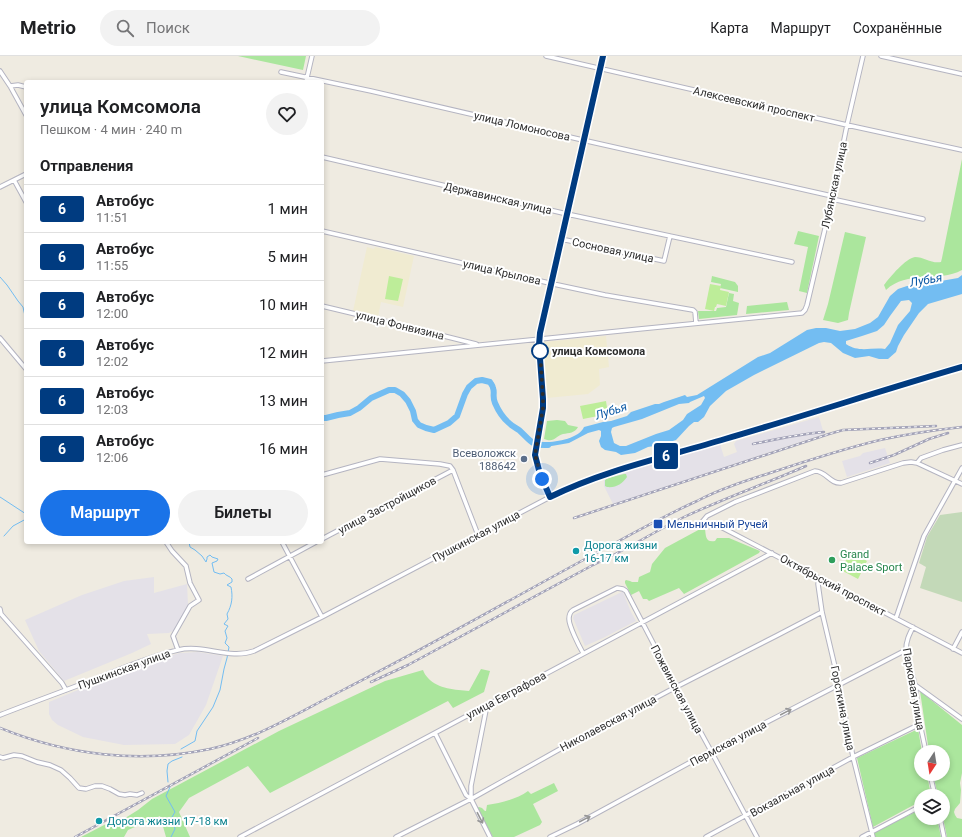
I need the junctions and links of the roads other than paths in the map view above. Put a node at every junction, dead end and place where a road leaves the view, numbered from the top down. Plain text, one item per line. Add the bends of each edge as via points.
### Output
1 (312, 56) edge
2 (546, 56) edge
3 (603, 56) edge
4 (863, 56) edge
5 (881, 56) edge
6 (600, 68) junction
7 (0, 71) edge
8 (281, 72) dead end
9 (962, 74) edge
10 (307, 77) junction
11 (306, 80) edge
12 (320, 80) edge
13 (324, 81) edge
14 (10, 86) junction
15 (24, 86) edge
16 (24, 111) edge
17 (847, 125) junction
18 (584, 140) junction
19 (962, 150) edge
20 (324, 156) edge
21 (24, 175) edge
22 (14, 180) junction
23 (0, 187) edge
24 (832, 197) junction
25 (24, 198) edge
26 (567, 214) junction
27 (923, 219) dead end
28 (324, 231) edge
29 (670, 236) junction
30 (561, 239) junction
31 (792, 262) dead end
32 (551, 284) junction
33 (324, 306) edge
34 (696, 323) junction
35 (0, 338) edge
36 (539, 339) junction
37 (478, 345) junction
38 (324, 361) edge
39 (24, 367) edge
40 (962, 367) edge
41 (962, 445) edge
42 (917, 463) junction
43 (962, 468) edge
44 (453, 470) junction
45 (324, 474) edge
46 (955, 481) junction
47 (962, 484) edge
48 (550, 497) junction
49 (478, 535) junction
50 (324, 538) edge
51 (167, 544) edge
52 (283, 544) edge
53 (312, 544) edge
54 (772, 553) junction
55 (290, 556) junction
56 (819, 578) junction
57 (248, 579) dead end
58 (0, 609) edge
59 (822, 612) junction
60 (322, 617) junction
61 (896, 618) junction
62 (642, 622) junction
63 (913, 627) junction
64 (962, 632) edge
65 (954, 649) junction
66 (178, 650) junction
67 (906, 650) junction
68 (962, 653) edge
69 (583, 654) junction
70 (840, 684) junction
71 (915, 685) junction
72 (676, 687) junction
73 (66, 690) junction
74 (487, 705) junction
75 (0, 715) edge
76 (962, 719) edge
77 (920, 724) junction
78 (435, 733) junction
79 (924, 745) edge
80 (712, 751) junction
81 (0, 757) edge
82 (853, 757) junction
83 (142, 793) dead end
84 (471, 799) junction
85 (914, 810) edge
86 (746, 816) junction
87 (941, 825) edge
88 (872, 832) junction
89 (240, 837) edge
90 (396, 837) edge
91 (490, 837) edge
92 (550, 837) edge
93 (706, 837) edge
94 (757, 837) edge
95 (862, 837) edge
96 (873, 837) edge
97 (944, 837) edge

1 - 10 street
2 - 6 street, Алексеевский проспект
3 - 6 street
4 - 17 street, Лубянская улица
5 - 9 street
6 - 17 street, Алексеевский проспект
6 - 18 street
7 - 14 street
8 - 10 street, улица Ломоносова
10 - 11 street
10 - 12 street, улица Ломоносова
13 - 18 street, улица Ломоносова
14 - 15 street
14 - 16 street
17 - 19 street, Алексеевский проспект
17 - 24 street, Лубянская улица
18 - 24 street, улица Ломоносова
18 - 26 street
20 - 26 street, Державинская улица
21 - 22 street
22 - 23 street
22 - 25 street
24 - 27 street, улица Ломоносова
24 - 34 street, Лубянская улица via 807,305 802,313
26 - 29 street, Державинская улица
26 - 30 street
28 - 32 street, улица Крылова
29 - 30 street, Сосновая улица via 664,261
29 - 31 street, Державинская улица
30 - 32 street
32 - 34 street, улица Крылова via 693,310
32 - 36 street
33 - 37 street, улица Фонвизина
34 - 36 street
35 - 39 street
36 - 37 street
36 - 48 street via 543,399 536,458
37 - 38 street
40 - 48 street, Пушкинская улица via 619,470
41 - 42 street via 921,458
42 - 46 street
42 - 54 street, Октябрьский проспект via 903,463 837,484 819,471 815,471 735,502 707,516 702,522 719,526
43 - 46 street
44 - 45 street via 450,466 440,464 380,459
44 - 49 street
44 - 50 street, улица Застройщиков
46 - 47 street
46 - 61 street via 924,536
48 - 49 street, Пушкинская улица
49 - 60 street, Пушкинская улица
51 - 66 street via 186,566 190,583 199,600 190,606 173,636
52 - 55 street
53 - 55 street
54 - 56 street, Октябрьский проспект
54 - 62 street, улица Евграфова
55 - 57 street
55 - 60 street
56 - 59 street, Горсткина улица
56 - 61 street, Октябрьский проспект
58 - 73 street via 1,614
59 - 70 street, Горсткина улица
59 - 72 street, Николаевская улица
60 - 66 street, Пушкинская улица via 246,654 189,648
61 - 63 street, Октябрьский проспект
62 - 69 street, улица Евграфова
62 - 69 street, Пожвинская улица via 626,591 620,588 573,610 570,612 569,622
62 - 72 street, Пожвинская улица
63 - 65 street, Октябрьский проспект
63 - 67 street, Парковая улица
64 - 65 street
65 - 68 street, Октябрьский проспект
66 - 73 street, Пушкинская улица via 141,661
67 - 70 street, Пермская улица
67 - 71 street, Парковая улица
69 - 74 street, улица Евграфова
80 -> 70 street, Пермская улица
70 - 82 street, Горсткина улица
71 - 76 street
71 - 77 street, Парковая улица
72 - 80 street, Пожвинская улица
72 - 84 street, Николаевская улица
73 - 75 street, Пушкинская улица
74 - 78 street, улица Евграфова
74 - 84 street via 471,786
77 - 79 street, Парковая улица
77 - 82 street, Вокзальная улица
78 - 84 street via 466,795
78 - 89 street, улица Евграфова
80 - 86 street, Пожвинская улица
92 -> 80 street, Пермская улица
81 - 83 street via 14,754 50,765 61,770 79,788 102,786 119,794
82 - 86 street, Вокзальная улица
82 - 88 street, Горсткина улица
84 - 90 street, Николаевская улица
84 -> 91 street
85 - 88 street
86 - 93 street, Вокзальная улица
86 - 94 street, Пожвинская улица
87 - 97 street
88 - 95 street
88 - 96 street, Горсткина улица

